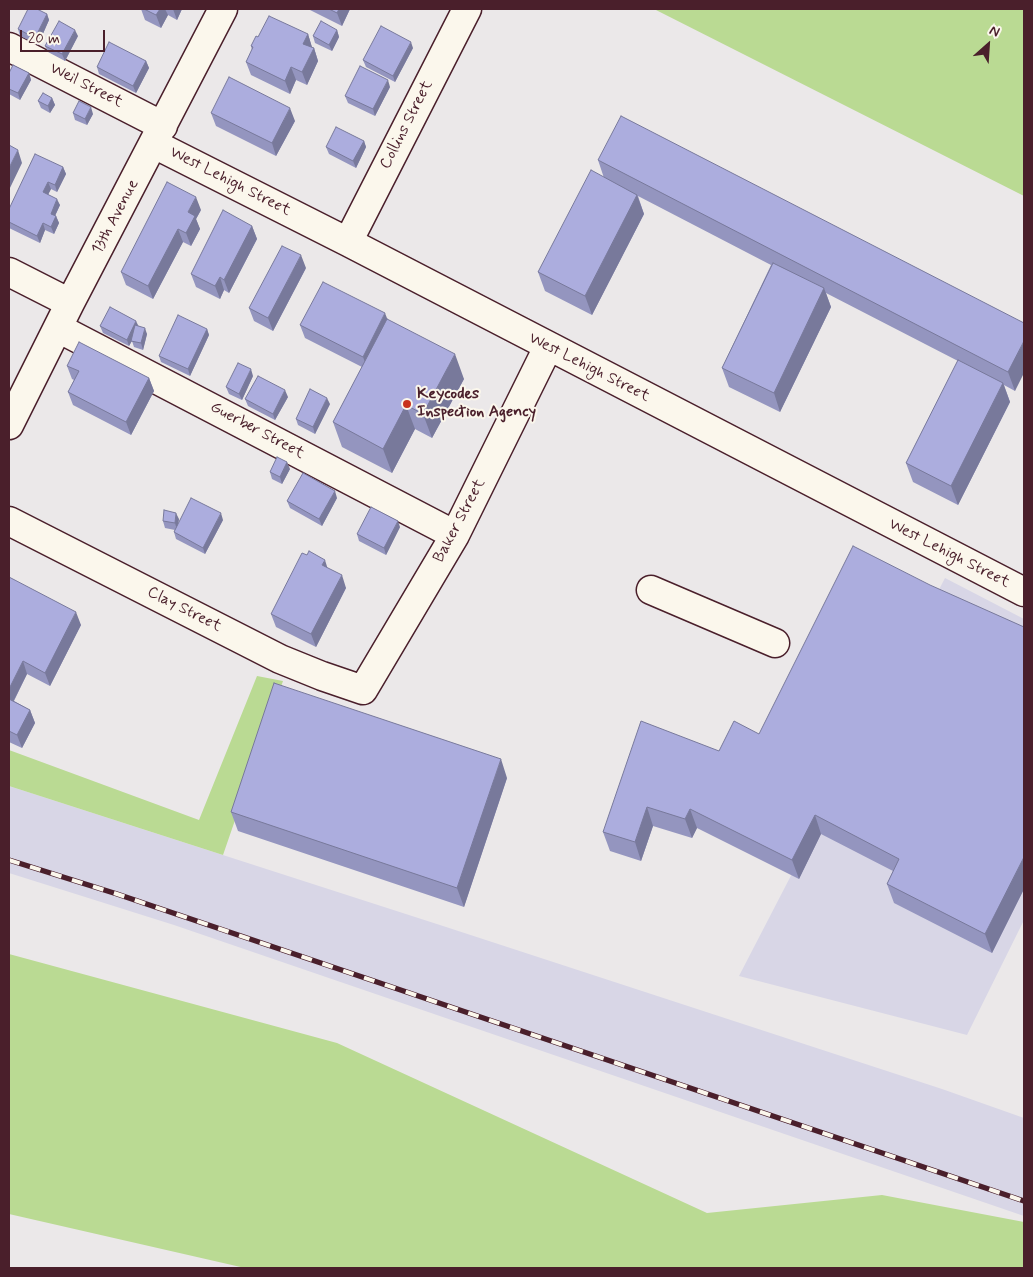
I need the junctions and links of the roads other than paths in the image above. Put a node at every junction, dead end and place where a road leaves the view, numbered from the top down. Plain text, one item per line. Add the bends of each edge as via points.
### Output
1 (223, 9) edge
2 (467, 9) edge
3 (9, 47) edge
4 (159, 135) junction
5 (348, 242) junction
6 (9, 272) edge
7 (70, 303) junction
8 (58, 328) junction
9 (548, 347) junction
10 (9, 425) edge
11 (9, 521) edge
12 (455, 535) junction
13 (651, 590) dead end
14 (1024, 592) edge
15 (775, 643) dead end
16 (363, 690) joint

1 - 4 street, 13th Avenue
2 - 5 street, Collins Street
3 - 4 street, Weil Street
4 - 5 street, West Lehigh Street
4 - 7 street, 13th Avenue
5 - 9 street, West Lehigh Street
6 - 7 street
7 - 8 street, 13th Avenue
8 - 10 street, 13th Avenue
8 - 12 street, Guerber Street
9 - 12 street, Baker Street
9 - 14 street, West Lehigh Street
11 - 16 street, Clay Street via 280,659
12 - 16 street, Baker Street
13 - 15 street

